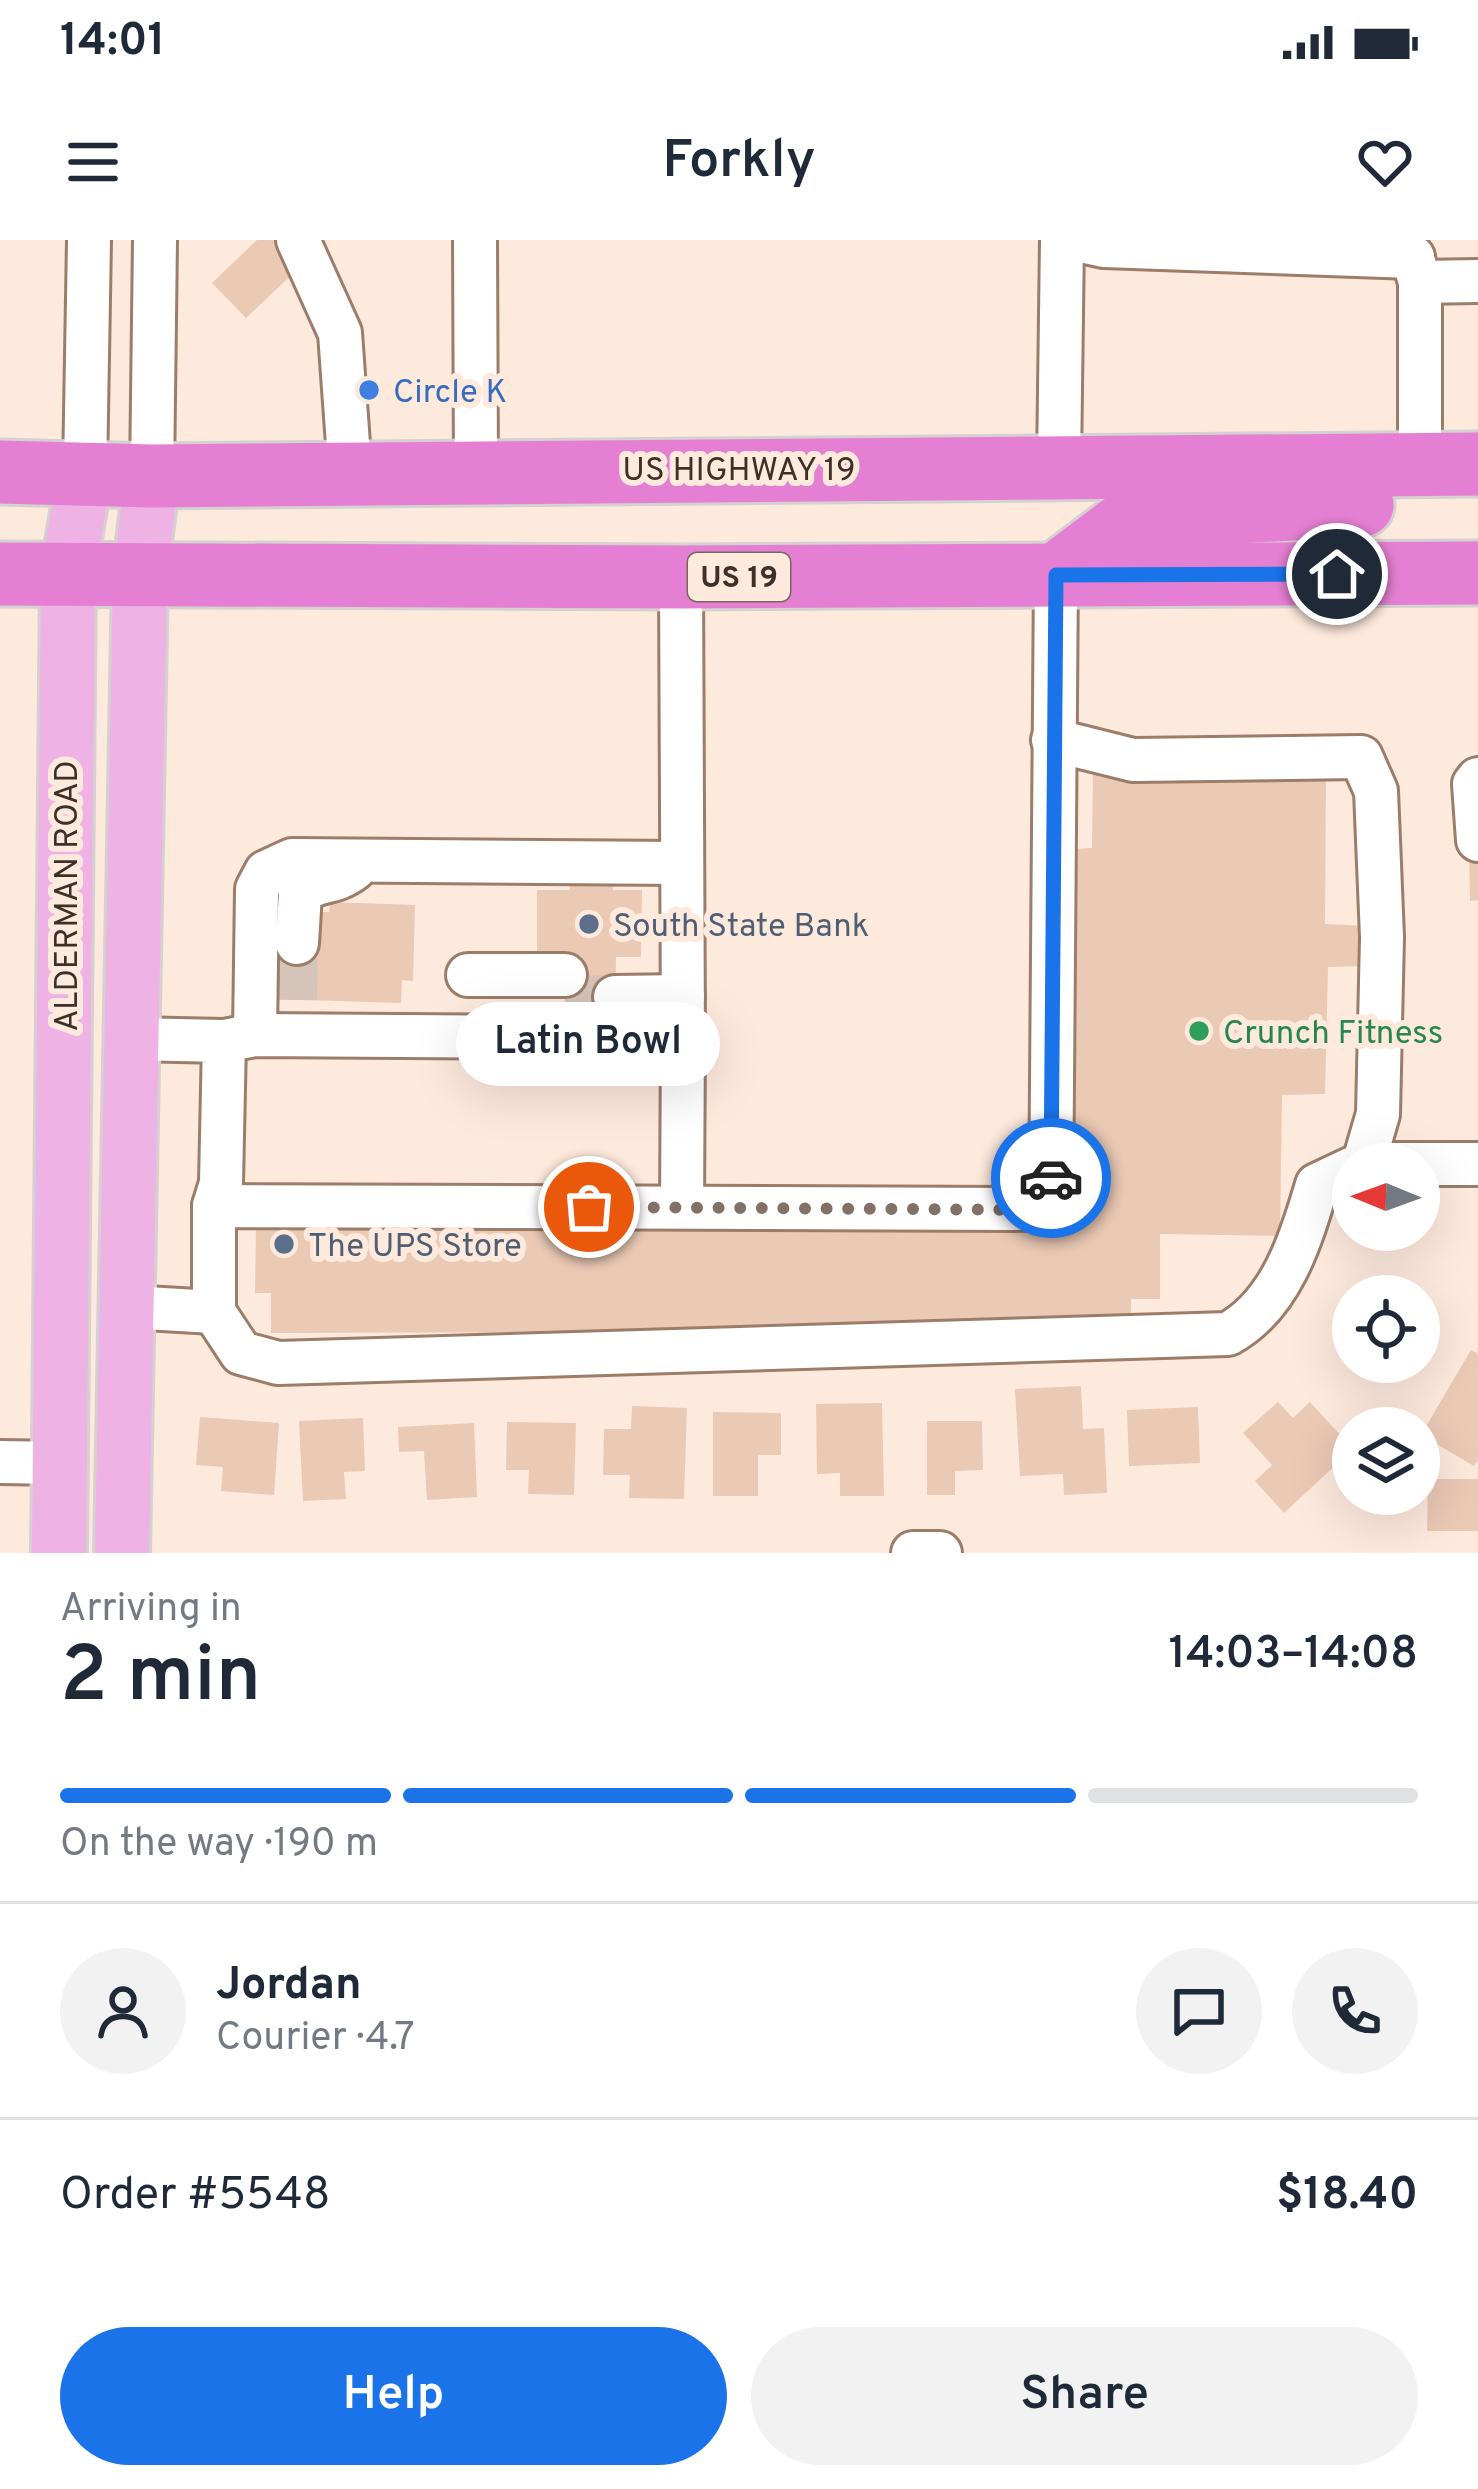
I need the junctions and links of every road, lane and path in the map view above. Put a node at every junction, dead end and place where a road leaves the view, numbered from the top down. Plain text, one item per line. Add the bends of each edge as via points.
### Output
1 (89, 240) edge
2 (155, 240) edge
3 (298, 240) edge
4 (475, 240) edge
5 (1062, 240) edge
6 (1081, 240) edge
7 (1341, 247) edge
8 (1415, 260) edge
9 (1478, 280) edge
10 (1449, 464) edge
11 (1059, 465) junction
12 (476, 470) junction
13 (0, 472) edge
14 (86, 472) junction
15 (350, 472) junction
16 (152, 476) junction
17 (1478, 505) edge
18 (68, 573) junction
19 (1478, 573) edge
20 (0, 574) edge
21 (140, 575) junction
22 (1056, 575) junction
23 (681, 577) junction
24 (1053, 740) junction
25 (1478, 779) edge
26 (1478, 840) edge
27 (364, 861) junction
28 (682, 863) junction
29 (297, 943) tunnel mouth
30 (468, 985) dead end
31 (565, 986) tunnel mouth
32 (615, 986) tunnel mouth
33 (683, 1003) junction
34 (268, 1028) junction
35 (132, 1039) junction
36 (1368, 1143) edge
37 (1440, 1165) edge
38 (1478, 1165) edge
39 (1332, 1178) edge
40 (214, 1206) junction
41 (682, 1207) junction
42 (128, 1307) junction
43 (214, 1312) junction
44 (0, 1462) edge
45 (61, 1463) junction
46 (58, 1553) edge
47 (120, 1553) edge
48 (913, 1553) edge
49 (940, 1553) edge

1 - 14 street, ALDERMAN ROAD
2 - 16 street, ALDERMAN ROAD
3 - 15 street via 340,333
4 - 12 street
5 - 11 street
6 - 7 street
7 - 8 street
8 - 9 street
8 - 10 street
10 - 11 highway, US HIGHWAY 19
11 - 12 highway, US HIGHWAY 19
12 - 15 highway, US HIGHWAY 19
13 - 14 highway, US HIGHWAY 19
14 - 16 highway, US HIGHWAY 19
14 - 18 main road, ALDERMAN ROAD
15 - 16 highway, US HIGHWAY 19
16 - 21 main road, ALDERMAN ROAD
17 - 22 highway via 1310,505 1147,517 1121,526
18 - 20 highway, US 19
18 - 21 highway, US 19
18 - 45 main road, ALDERMAN ROAD
19 - 22 highway, US 19
21 - 23 highway, US 19
21 - 35 main road, ALDERMAN ROAD
22 - 23 highway, US 19
22 - 24 street
23 - 28 street
24 - 36 street via 1133,760 1361,757 1376,791 1382,937 1378,1114
24 - 41 street via 1051,1210
25 - 26 street
27 - 28 street
27 - 29 street via 336,883 300,893
27 - 34 street via 292,860 266,872 256,889
28 - 33 street
30 - 31 street
32 - 33 street
33 - 34 street
33 - 41 street
34 - 35 street
34 - 40 street
35 - 42 main road, ALDERMAN ROAD
37 - 38 street
39 - 43 street via 1317,1185 1283,1276 1250,1322 1228,1334 278,1363 241,1353
40 - 41 street
40 - 43 street
42 - 43 street
42 - 47 main road, ALDERMAN ROAD
44 - 45 street
45 - 46 main road, ALDERMAN ROAD
45 - 47 main road via 82,1478
48 - 49 street

